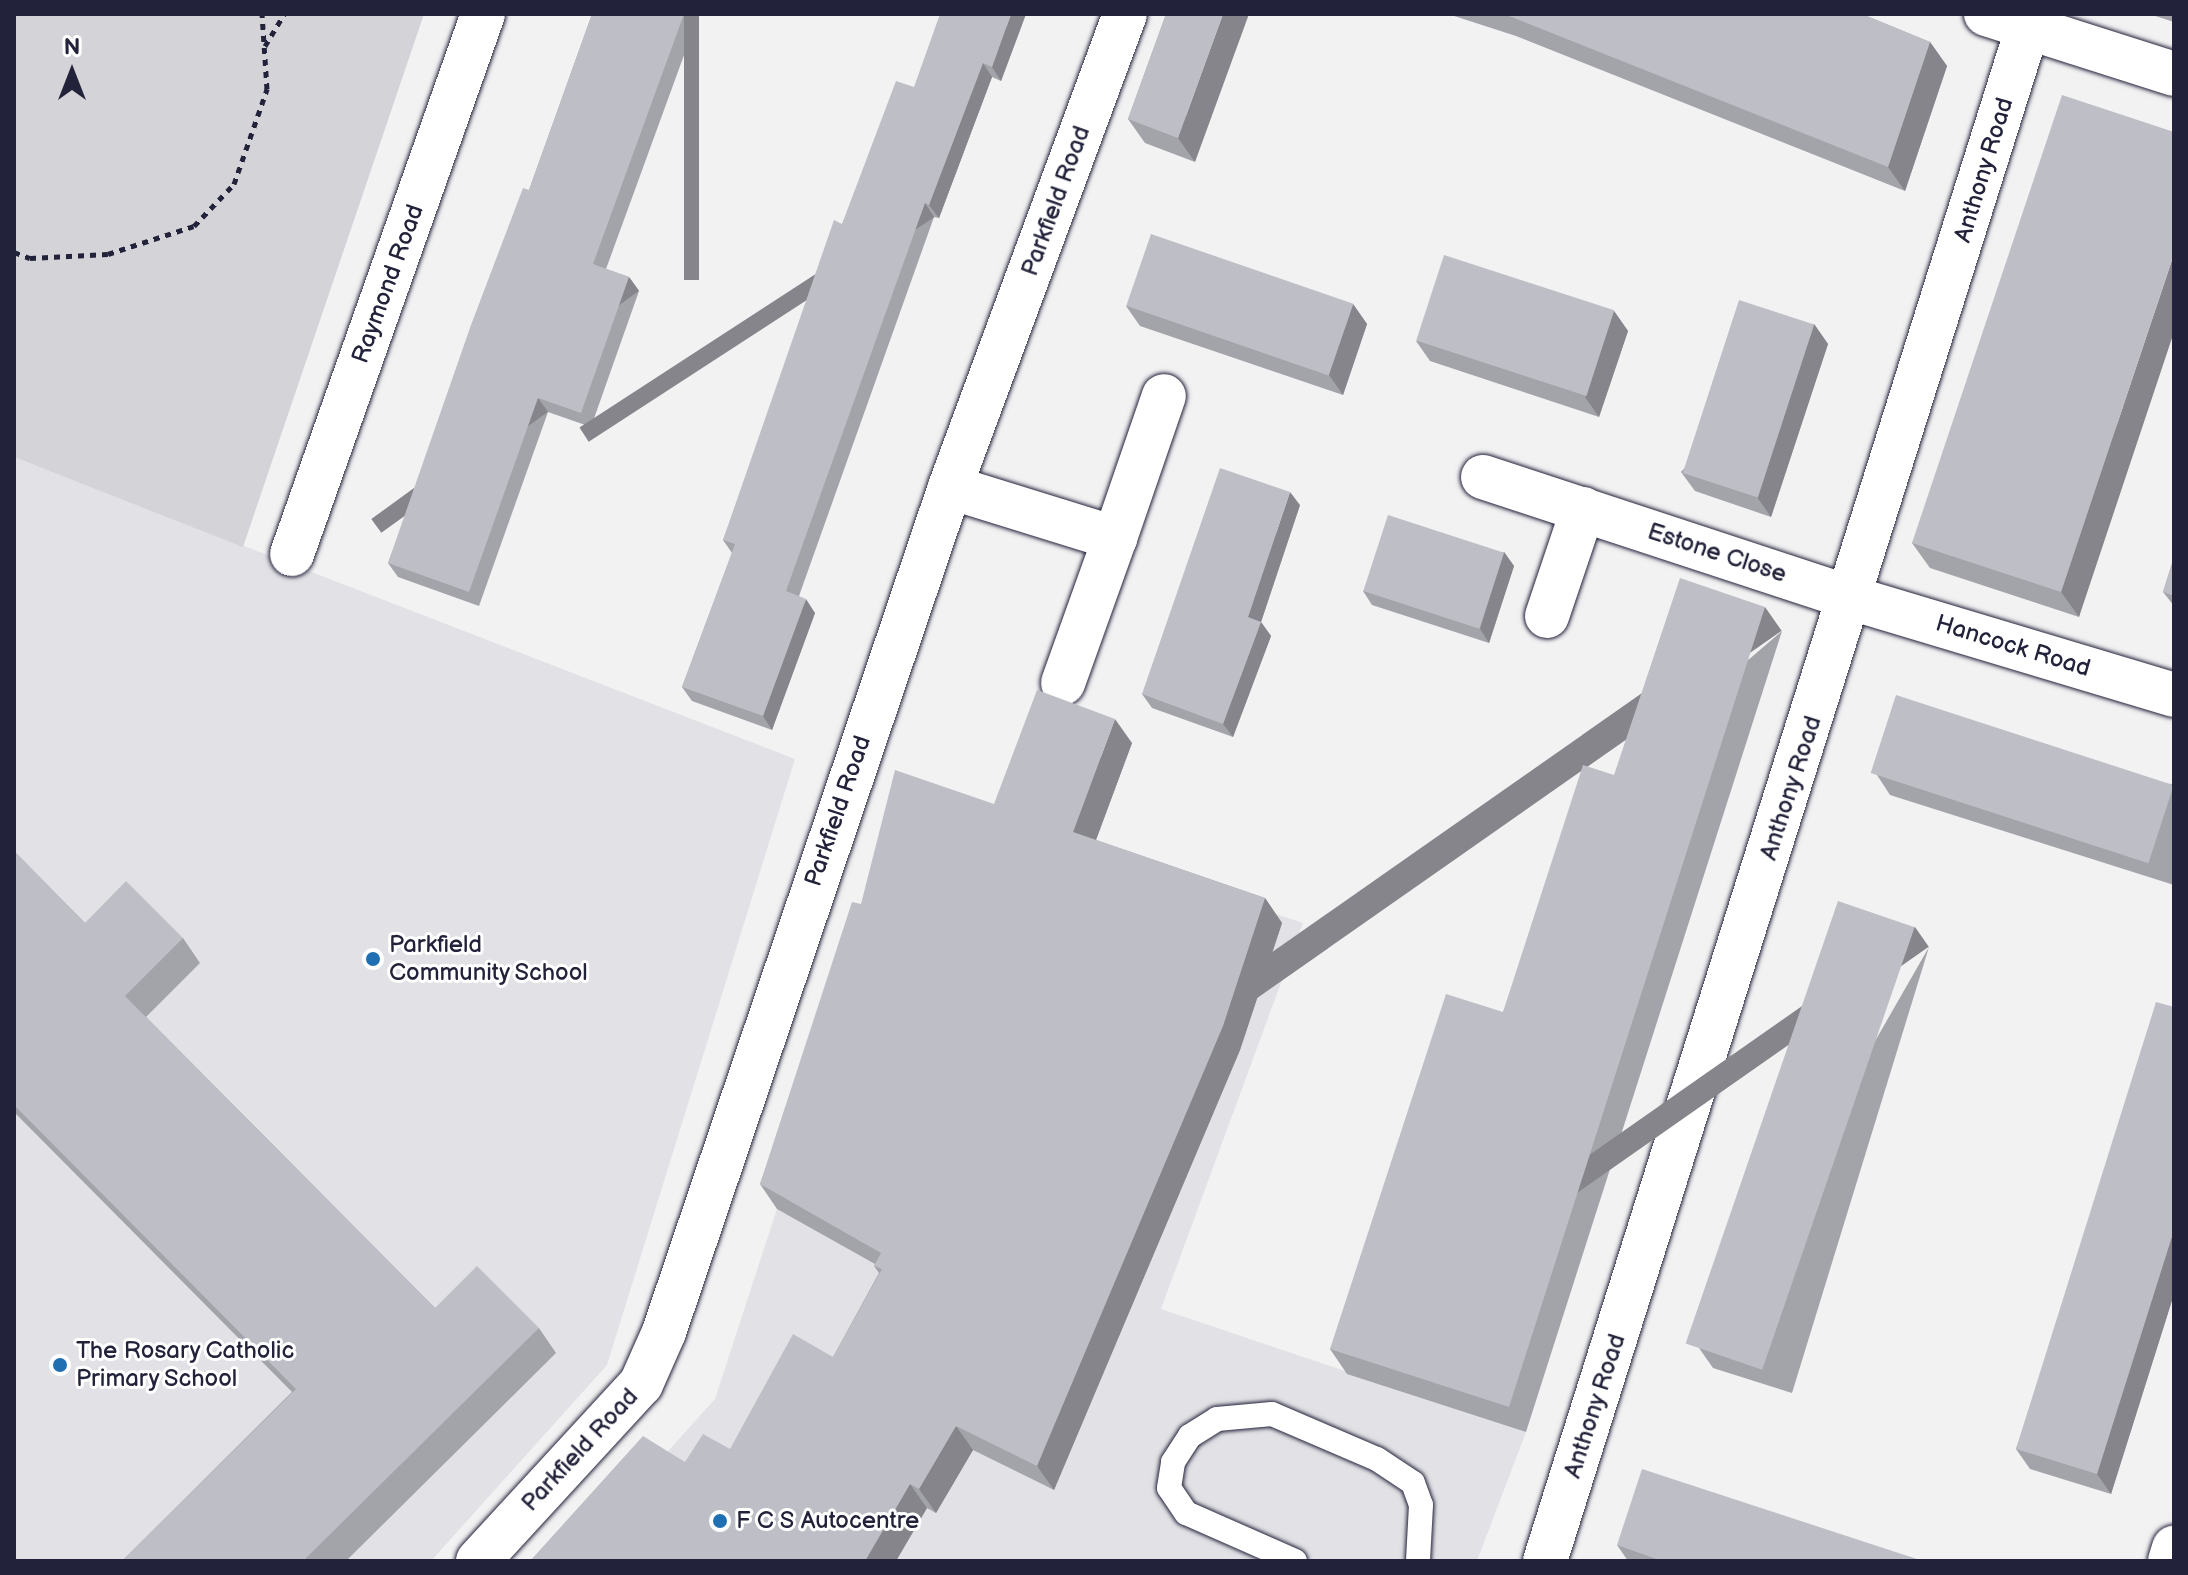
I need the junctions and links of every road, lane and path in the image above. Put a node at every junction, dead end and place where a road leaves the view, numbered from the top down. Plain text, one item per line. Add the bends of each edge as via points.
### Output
1 (262, 14) edge
2 (284, 14) edge
3 (483, 14) edge
4 (1125, 14) edge
5 (1986, 14) edge
6 (2029, 22) edge
7 (264, 47) junction
8 (2174, 74) edge
9 (14, 252) edge
10 (1164, 396) dead end
11 (1483, 477) dead end
12 (950, 487) junction
13 (1583, 509) junction
14 (1115, 538) junction
15 (292, 554) dead end
16 (1851, 598) junction
17 (1547, 616) dead end
18 (1063, 683) dead end
19 (2174, 695) edge
20 (2174, 1548) edge
21 (478, 1561) edge
22 (1295, 1561) edge
23 (1418, 1561) edge
24 (1545, 1561) edge
25 (2170, 1561) edge

1 - 7 path
2 - 7 path
3 - 15 street, Raymond Road
4 - 12 street, Parkfield Road
5 - 6 street
6 - 8 street
6 - 16 street, Anthony Road
7 - 9 path via 267,89 234,184 194,226 108,254 30,258
10 - 14 street
11 - 13 street, Estone Close
12 - 14 street
12 - 21 street, Parkfield Road via 647,1371 641,1384
13 - 16 street, Estone Close
13 - 17 street
14 - 18 street
16 - 19 street, Hancock Road
16 - 24 street, Anthony Road
20 - 25 street
22 - 23 lane via 1186,1513 1169,1488 1173,1462 1190,1436 1217,1419 1272,1414 1377,1459 1413,1483 1421,1505

